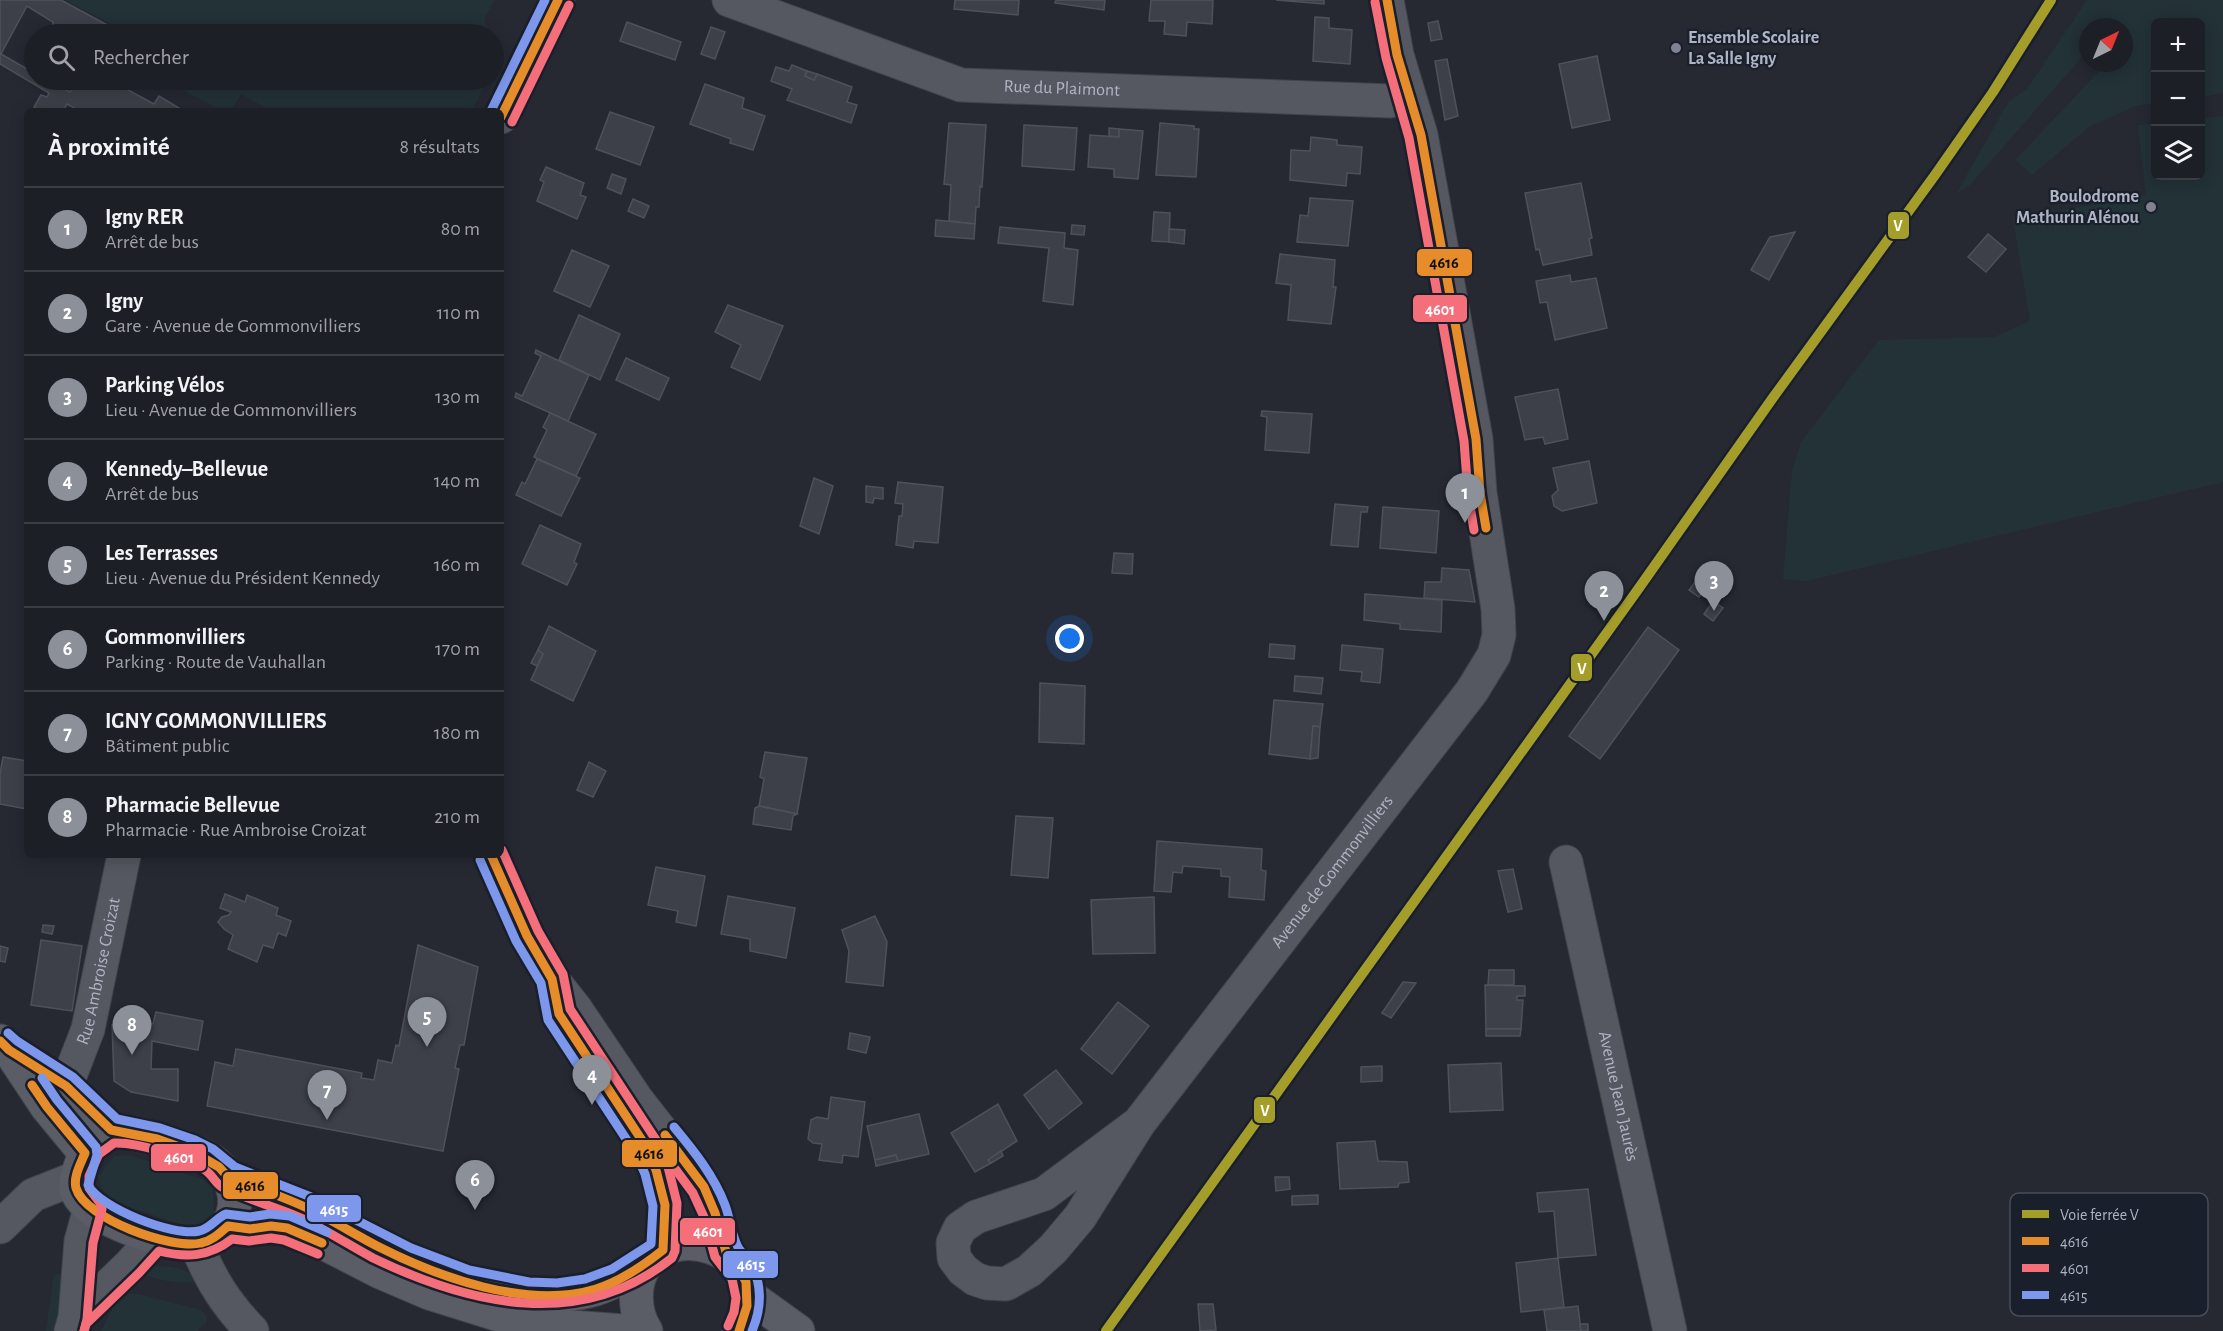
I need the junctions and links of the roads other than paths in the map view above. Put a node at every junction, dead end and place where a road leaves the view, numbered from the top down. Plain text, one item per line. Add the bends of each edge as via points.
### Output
1 (558, 0) edge
2 (729, 0) edge
3 (1387, 0) edge
4 (1409, 97) junction
5 (504, 111) edge
6 (123, 858) edge
7 (492, 858) edge
8 (1566, 862) dead end
9 (552, 979) junction
10 (5, 1045) edge
11 (66, 1086) junction
12 (1139, 1123) junction
13 (111, 1130) junction
14 (81, 1165) junction
15 (228, 1177) junction
16 (90, 1209) junction
17 (228, 1226) junction
18 (0, 1227) edge
19 (155, 1237) junction
20 (196, 1244) junction
21 (728, 1255) junction
22 (657, 1256) junction
23 (748, 1295) junction
24 (73, 1324) edge
25 (252, 1331) edge
26 (624, 1331) edge
27 (646, 1331) edge
28 (739, 1331) edge
29 (798, 1331) edge
30 (1670, 1331) edge

1 - 5 street
2 - 4 street, Rue du Plaimont via 961,85 1391,101
3 - 4 street, Avenue de Gommonvilliers
4 - 12 street, Avenue de Gommonvilliers via 1421,135 1476,439 1498,609 1499,635 1494,655 1472,691
6 - 11 street, Rue Ambroise Croizat via 88,1029
7 - 9 street via 527,936
8 - 30 street, Avenue Jean Jaurès
9 - 21 street via 637,1100 698,1178 713,1206
9 - 22 street via 559,1014 629,1118 656,1170 665,1205
10 - 11 main road
10 - 14 main road
11 - 13 main road
12 - 12 street, Avenue de Gommonvilliers via 1044,1194 976,1217 960,1228 953,1243 954,1258 963,1270 987,1283 1006,1284 1029,1271 1080,1217
13 - 14 main road via 98,1137
13 - 15 main road via 132,1132 207,1157
14 - 16 main road via 76,1189
14 - 18 street via 33,1194
15 - 17 main road via 235,1203
15 - 22 main road via 315,1212 425,1267 509,1291 542,1296 590,1291
16 - 19 main road via 105,1219
16 - 24 street via 81,1241
17 - 20 main road via 207,1242
17 - 26 main road via 287,1228 429,1293 512,1319
19 - 20 main road
19 - 24 street
20 - 25 street via 229,1308
21 - 22 main road via 702,1244 685,1243
21 - 23 main road via 740,1270
22 - 27 main road via 639,1280 635,1301
23 - 28 main road via 747,1313
23 - 29 main road

